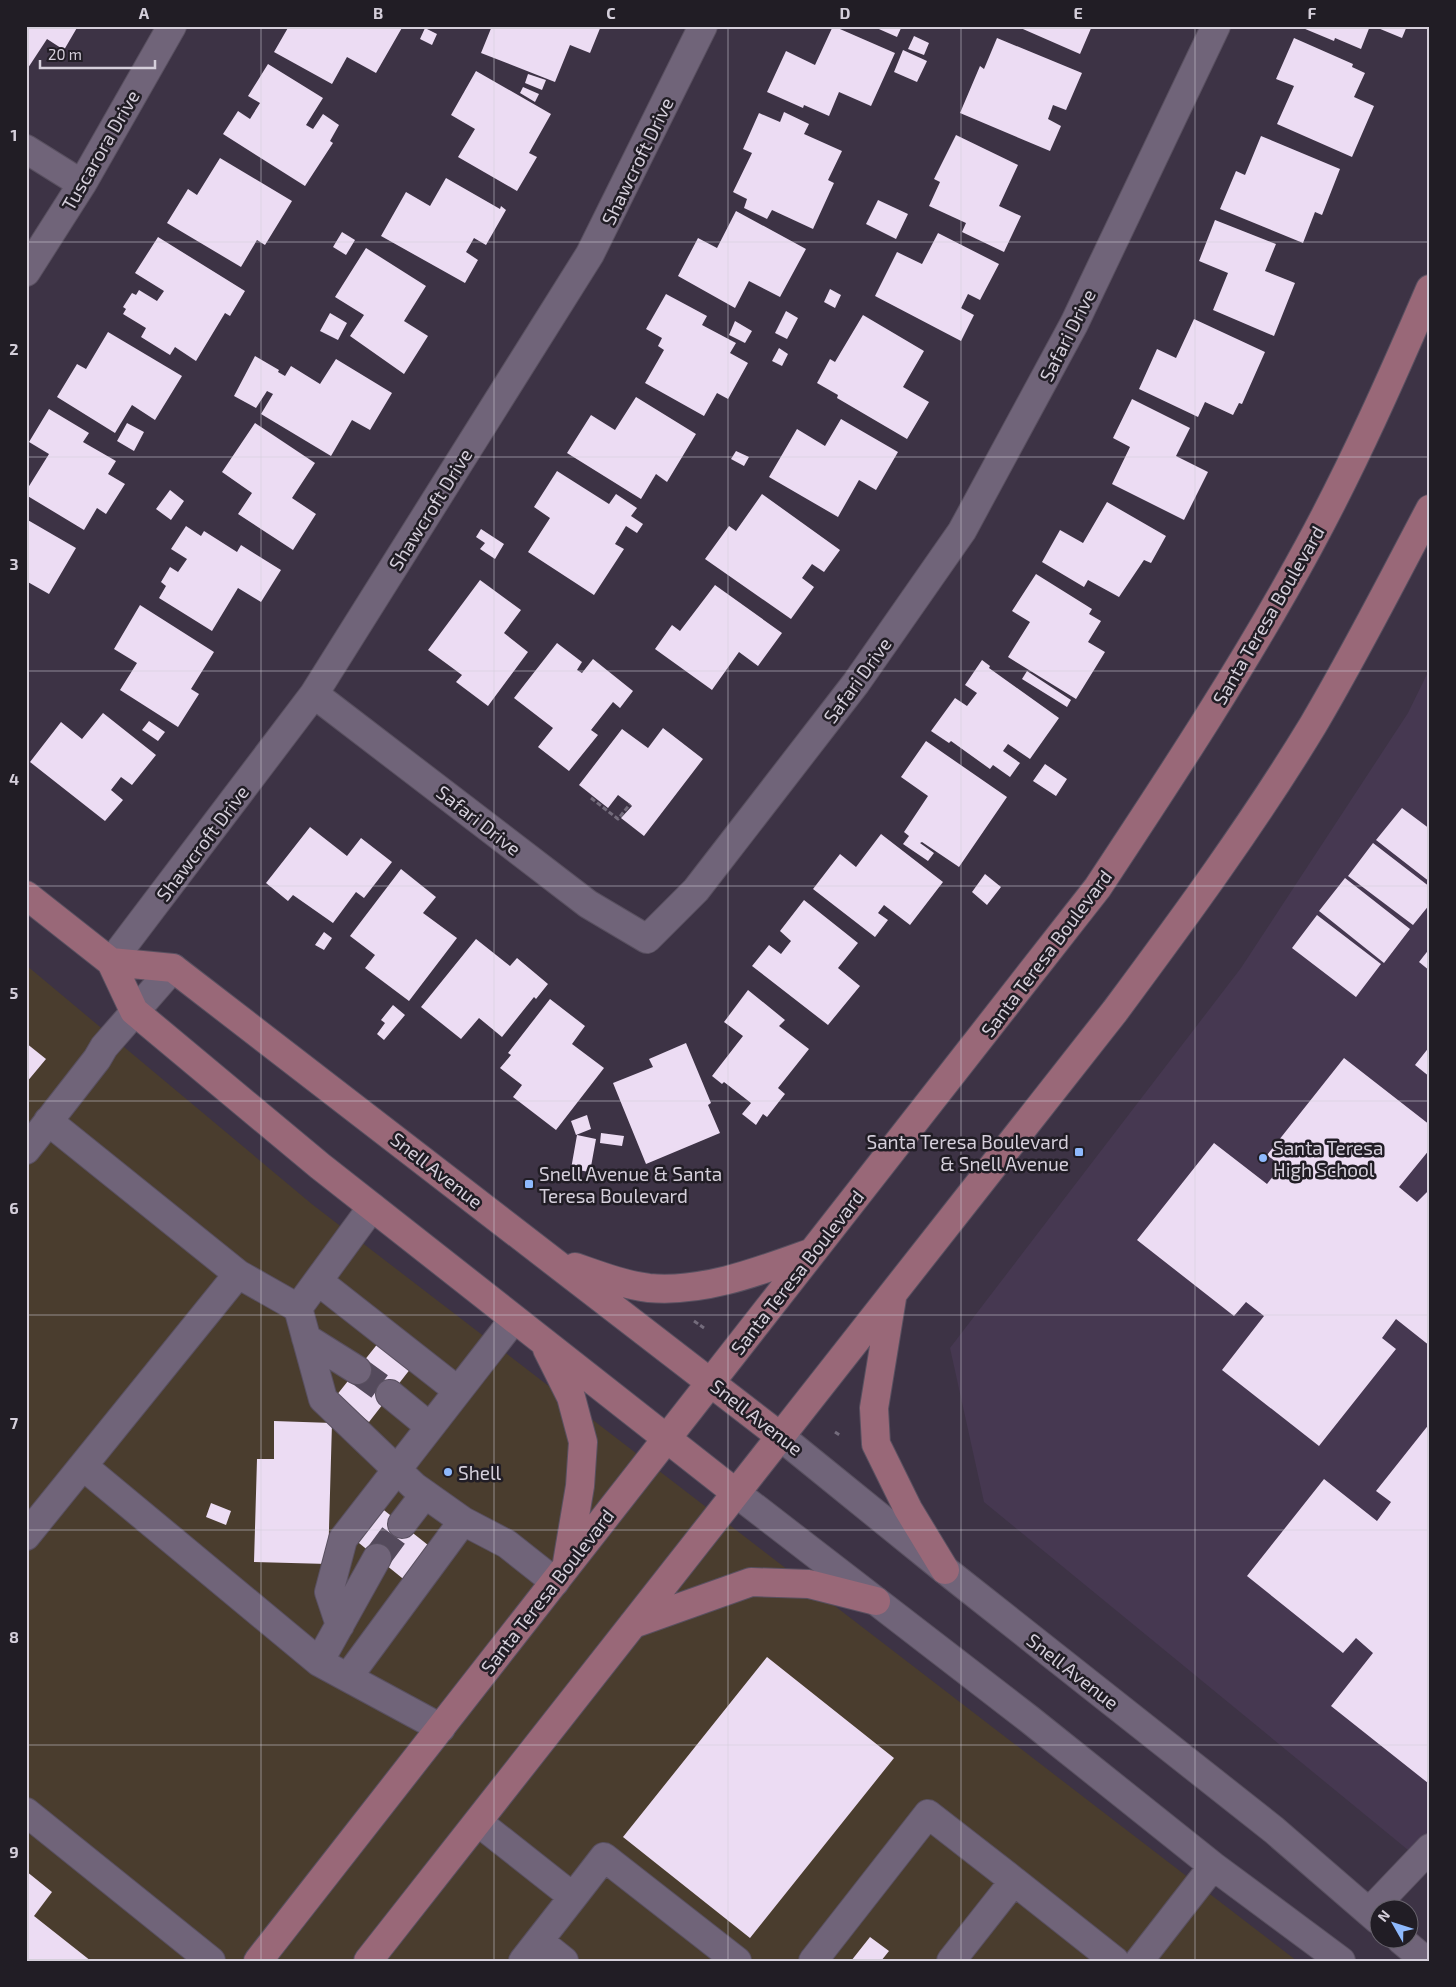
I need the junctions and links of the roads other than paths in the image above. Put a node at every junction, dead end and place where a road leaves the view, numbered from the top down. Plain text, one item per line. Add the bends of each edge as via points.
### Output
1 (172, 26) edge
2 (703, 26) edge
3 (1216, 26) edge
4 (26, 149) edge
5 (82, 184) junction
6 (26, 272) edge
7 (1430, 289) edge
8 (1430, 509) edge
9 (314, 694) junction
10 (26, 895) edge
11 (111, 962) junction
12 (173, 968) junction
13 (134, 1011) junction
14 (48, 1121) junction
15 (26, 1150) edge
16 (372, 1207) junction
17 (810, 1254) junction
18 (552, 1259) junction
19 (238, 1274) junction
20 (318, 1281) junction
21 (892, 1295) junction
22 (298, 1308) junction
23 (514, 1318) junction
24 (306, 1338) junction
25 (544, 1343) junction
26 (357, 1370) tunnel mouth
27 (711, 1381) junction
28 (457, 1390) junction
29 (390, 1394) tunnel mouth
30 (429, 1426) junction
31 (781, 1436) junction
32 (666, 1439) junction
33 (83, 1466) junction
34 (396, 1468) junction
35 (736, 1493) junction
36 (425, 1494) junction
37 (463, 1521) junction
38 (402, 1524) tunnel mouth
39 (26, 1536) edge
40 (377, 1558) tunnel mouth
41 (946, 1570) junction
42 (560, 1574) junction
43 (876, 1601) junction
44 (633, 1624) junction
45 (340, 1625) junction
46 (319, 1662) junction
47 (348, 1677) junction
48 (441, 1728) junction
49 (26, 1812) edge
50 (478, 1822) junction
51 (1430, 1848) edge
52 (1213, 1866) junction
53 (1014, 1881) junction
54 (574, 1897) junction
55 (1387, 1900) edge
56 (1368, 1911) edge
57 (1413, 1950) edge
58 (531, 1951) edge
59 (211, 1961) edge
60 (258, 1961) edge
61 (368, 1961) edge
62 (564, 1961) edge
63 (737, 1961) edge
64 (813, 1961) edge
65 (952, 1961) edge
66 (1115, 1961) edge
67 (1139, 1961) edge
68 (1342, 1961) edge
69 (1426, 1961) edge

1 - 5 street, Tuscarora Drive
2 - 9 street, Shawcroft Drive via 590,254
3 - 9 street, Safari Drive via 1074,324 962,531 850,691 696,890 647,939 588,904
4 - 5 street
5 - 6 street, Tuscarora Drive
7 - 17 main road, Santa Teresa Boulevard via 1400,360 1310,544 1204,727 1098,887
8 - 21 main road via 1313,724 1208,884 1115,1011
9 - 11 street, Shawcroft Drive
10 - 11 main road
11 - 12 main road
11 - 13 main road
12 - 13 street
12 - 18 main road, Snell Avenue
13 - 14 street
13 - 16 main road
14 - 15 street
14 - 19 street
16 - 20 street
16 - 23 main road
17 - 18 main road via 746,1275 690,1287 657,1288 605,1277
17 - 27 main road, Santa Teresa Boulevard
18 - 27 main road, Snell Avenue
19 - 22 street
19 - 33 street
20 - 22 street
20 - 28 street
21 - 31 main road
21 - 41 main road via 874,1408 876,1444 908,1509
22 - 24 street
23 - 25 main road
23 - 28 street
24 - 26 street
24 - 34 street via 323,1399
25 - 32 main road
25 - 42 main road via 571,1397 583,1442 580,1486
27 - 31 main road, Snell Avenue
27 - 32 main road, Santa Teresa Boulevard
28 - 30 street
29 - 30 street
30 - 34 street
31 - 35 main road
31 - 41 street, Snell Avenue
32 - 35 main road
32 - 42 main road, Santa Teresa Boulevard
33 - 39 street
33 - 46 street
34 - 36 street
34 - 45 street via 343,1539 329,1592
35 - 43 street
35 - 44 main road
36 - 37 street
36 - 38 street
37 - 42 street
37 - 47 street
40 - 45 street
41 - 56 street, Snell Avenue via 1274,1830
42 - 48 main road, Santa Teresa Boulevard
43 - 44 main road via 809,1584 751,1582
43 - 52 street
44 - 50 main road
45 - 46 street
46 - 47 street
47 - 48 street
48 - 60 main road, Santa Teresa Boulevard
49 - 59 street
50 - 54 street
50 - 61 main road
51 - 55 street
52 - 67 street
52 - 68 street
53 - 64 street via 928,1814
53 - 65 street
53 - 66 street
54 - 58 street
54 - 63 street via 604,1857
57 - 69 street
58 - 62 street

